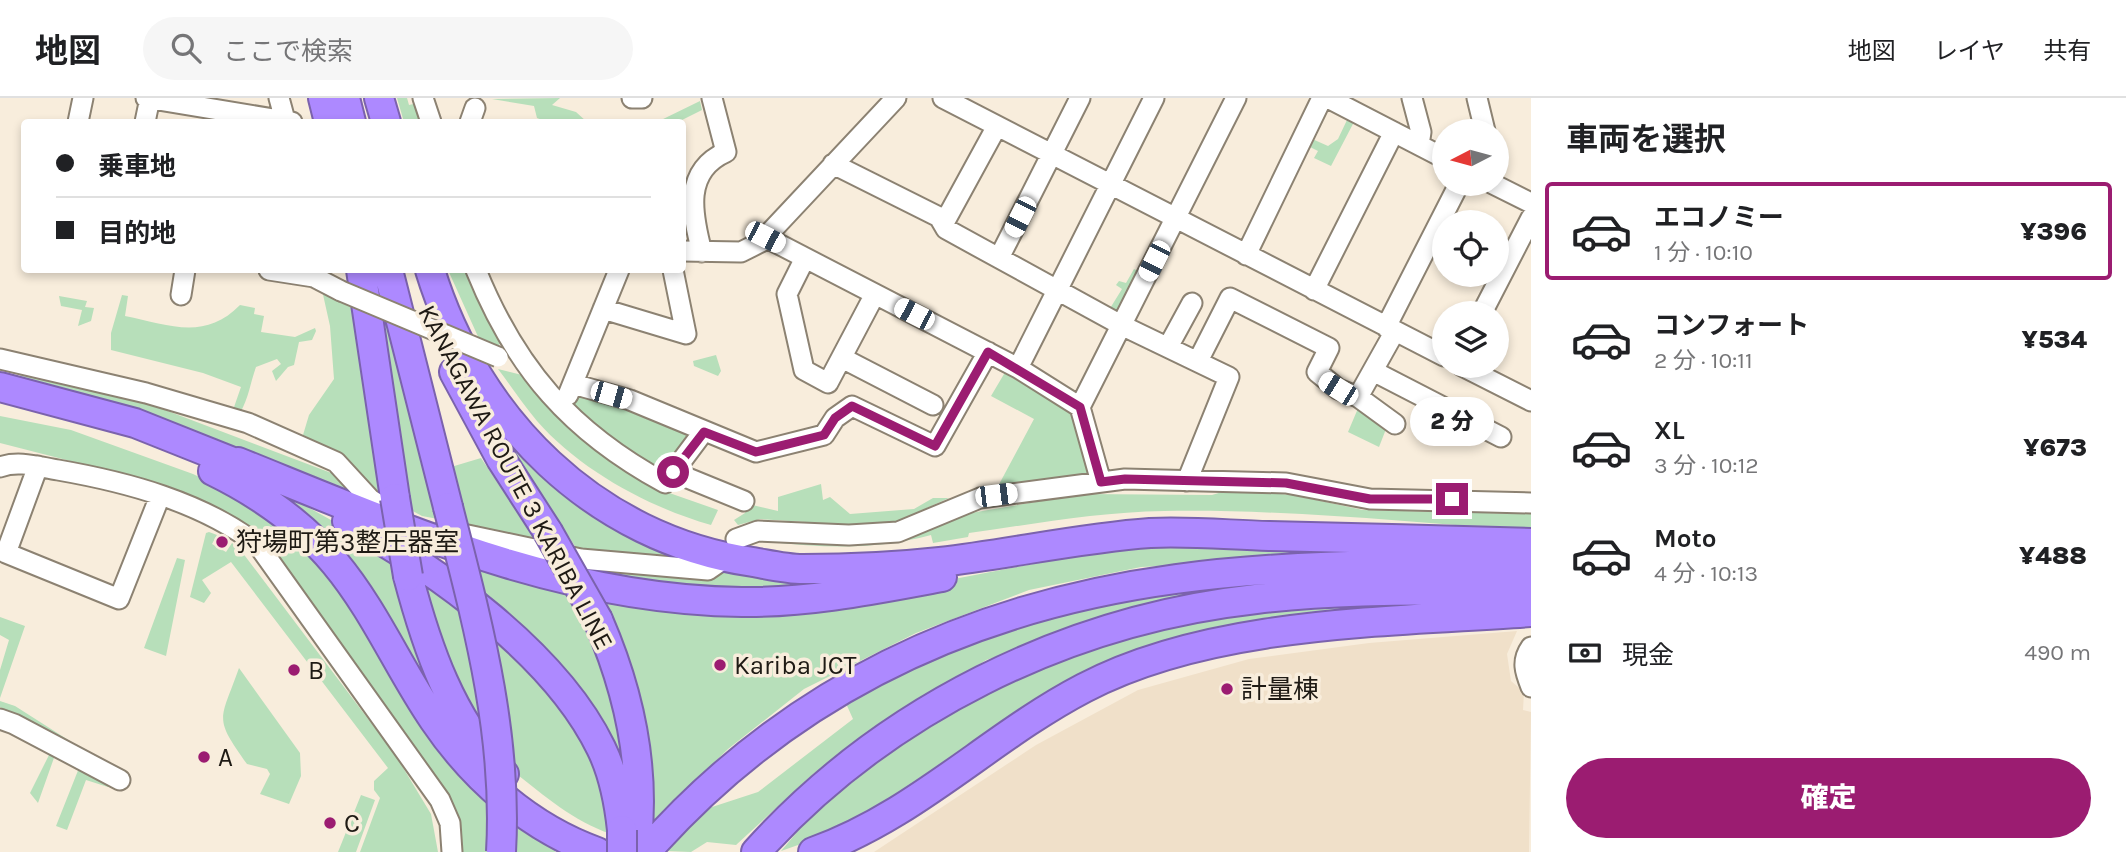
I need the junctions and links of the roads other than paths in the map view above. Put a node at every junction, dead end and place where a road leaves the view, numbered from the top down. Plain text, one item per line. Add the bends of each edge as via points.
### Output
1 (83, 98) edge
2 (148, 98) edge
3 (279, 98) edge
4 (323, 98) edge
5 (345, 98) edge
6 (363, 98) edge
7 (379, 98) edge
8 (423, 98) edge
9 (632, 98) edge
10 (642, 98) edge
11 (712, 98) edge
12 (896, 98) edge
13 (943, 98) edge
14 (1080, 98) edge
15 (1154, 98) edge
16 (1236, 98) edge
17 (1322, 98) edge
18 (1328, 98) edge
19 (1412, 98) edge
20 (1477, 98) edge
21 (214, 110) edge
22 (79, 119) edge
23 (145, 119) edge
24 (270, 119) edge
25 (283, 119) edge
26 (328, 119) edge
27 (350, 119) edge
28 (368, 119) edge
29 (385, 119) edge
30 (430, 119) edge
31 (1482, 119) edge
32 (997, 126) junction
33 (1394, 132) junction
34 (1419, 145) junction
35 (1432, 152) edge
36 (1052, 154) junction
37 (833, 164) junction
38 (1110, 184) junction
39 (1509, 192) edge
40 (1453, 196) edge
41 (1531, 203) edge
42 (1175, 218) junction
43 (1531, 218) edge
44 (944, 223) junction
45 (765, 237) junction
46 (692, 252) edge
47 (1246, 255) junction
48 (805, 258) junction
49 (999, 258) junction
50 (185, 273) edge
51 (288, 273) edge
52 (361, 273) edge
53 (389, 273) edge
54 (411, 273) edge
55 (431, 273) edge
56 (477, 273) edge
57 (618, 273) edge
58 (674, 273) edge
59 (1057, 289) junction
60 (1314, 290) junction
61 (875, 294) junction
62 (181, 295) dead end
63 (1488, 301) edge
64 (1192, 303) dead end
65 (603, 309) junction
66 (1122, 325) junction
67 (1390, 329) junction
68 (1168, 347) junction
69 (1432, 350) edge
70 (988, 352) junction
71 (507, 356) junction
72 (842, 358) junction
73 (0, 359) edge
74 (1198, 361) junction
75 (1018, 368) junction
76 (1373, 371) junction
77 (1486, 378) edge
78 (1531, 378) edge
79 (573, 384) junction
80 (0, 387) edge
81 (1358, 397) junction
82 (1527, 399) edge
83 (0, 401) edge
84 (933, 405) dead end
85 (1080, 407) junction
86 (562, 410) junction
87 (1395, 424) dead end
88 (704, 432) junction
89 (1501, 437) dead end
90 (238, 462) junction
91 (38, 466) junction
92 (0, 467) edge
93 (673, 472) junction
94 (1187, 481) junction
95 (1101, 482) junction
96 (160, 496) junction
97 (744, 501) dead end
98 (1531, 503) edge
99 (1260, 536) junction
100 (736, 539) dead end
101 (1531, 543) edge
102 (721, 561) dead end
103 (1531, 564) edge
104 (1531, 590) edge
105 (1531, 612) edge
106 (1531, 647) edge
107 (1529, 693) edge
108 (0, 719) edge
109 (120, 780) dead end
110 (637, 843) edge
111 (763, 844) edge
112 (452, 852) edge
113 (501, 852) edge
114 (597, 852) edge
115 (813, 852) edge

1 - 22 street
2 - 21 street
2 - 23 street
3 - 25 street
4 - 26 highway
5 - 27 highway
6 - 28 highway
7 - 29 highway
8 - 30 street
9 - 10 street
11 - 46 street via 726,152 709,163 696,180
12 - 37 street
13 - 32 street
14 - 36 street
15 - 38 street
16 - 42 street
17 - 47 street
18 - 33 street
19 - 34 street via 1421,132
20 - 31 street
21 - 24 street
32 - 36 street
32 - 44 street
33 - 34 street
33 - 60 street
34 - 35 street
36 - 38 street
36 - 49 street
37 - 44 street
37 - 45 street
38 - 42 street
38 - 59 street
39 - 41 street
40 - 67 street
42 - 47 street
42 - 66 street
43 - 63 street
44 - 49 street via 946,229
45 - 46 street via 741,252
45 - 48 street
47 - 60 street
48 - 61 street
48 - 72 street via 787,294 804,370 828,383
49 - 59 street
50 - 62 street
51 - 71 street, bridge via 314,277
52 - 110 highway, bridge via 408,576 438,673 490,760 539,805 588,835
53 - 113 highway, KANAGAWA ROUTE 3 KARIBA LINE, bridge via 479,625 502,783
54 - 110 highway, KANAGAWA ROUTE 3 KARIBA LINE, bridge via 443,352 501,458 571,568 616,664 630,716 637,775
55 - 99 highway via 462,351 487,392 517,432 558,474 607,509 661,537 716,557 799,569 868,567 941,562 1152,533
56 - 71 street
57 - 65 street
58 - 65 street via 686,334
59 - 66 street
59 - 75 street
60 - 67 street
61 - 70 street
61 - 72 street
64 - 68 street
65 - 79 street
66 - 68 street
66 - 85 street
67 - 69 street
67 - 76 street
68 - 74 street
70 - 75 street
70 - 88 street via 935,446 852,406 835,418 824,435 756,452
71 - 86 street
72 - 84 street
73 - 102 street via 146,393 248,423 336,463 382,508 435,528 581,559 708,570
74 - 81 street via 1230,298 1329,348 1317,372 1338,389
74 - 94 street via 1229,377
75 - 85 street
76 - 81 street
76 - 89 street
77 - 82 street
78 - 82 street
79 - 86 street
79 - 88 street via 630,400
80 - 90 highway via 124,419
81 - 87 street
83 - 114 highway via 93,425 206,468 271,503 307,533 349,581 434,721 484,780 537,822
85 - 95 street
86 - 93 street via 625,461 665,483
88 - 93 street
90 - 99 highway via 493,561 556,578 697,600 744,602 869,590 1109,545
90 - 110 highway via 405,556 482,612 540,662 602,749
91 - 92 street
91 - 96 street via 90,475
91 - 96 street via 6,553 119,599
93 - 97 street
94 - 95 street
94 - 98 street via 1286,483 1370,499
95 - 100 street via 980,498 898,532 758,531
96 - 112 street via 229,525 258,545 440,800 450,824
99 - 101 highway
103 - 110 highway via 1272,569 1111,589 1010,614 901,658 801,715
104 - 111 highway via 1341,592 1257,598 1127,624 1016,664 926,711 840,772
105 - 115 highway via 1272,634 1196,647 1131,666 1040,713 898,812
106 - 107 street via 1525,658
108 - 109 street

